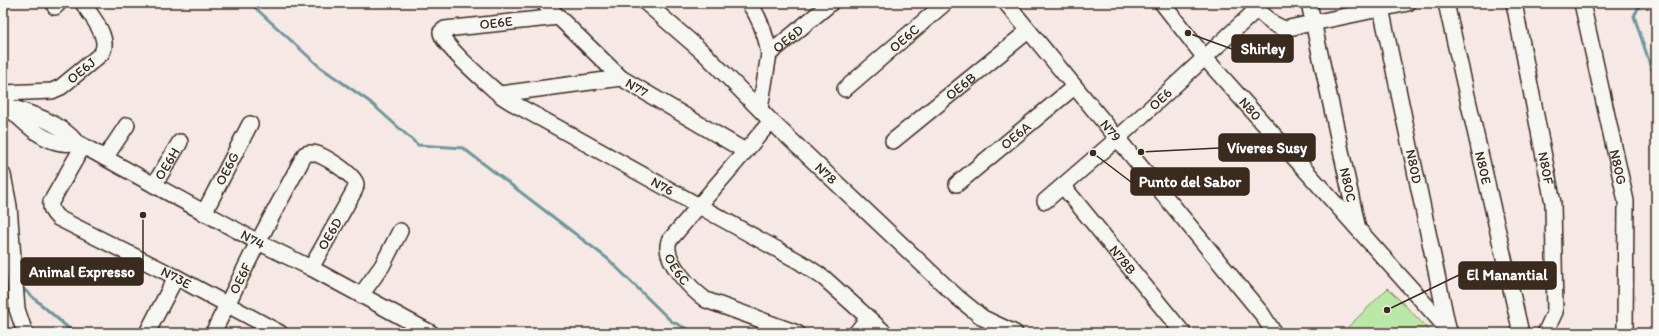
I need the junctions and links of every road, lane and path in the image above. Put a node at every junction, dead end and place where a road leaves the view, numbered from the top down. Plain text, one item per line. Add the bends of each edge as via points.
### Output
1 (82, 3) edge
2 (544, 3) edge
3 (646, 3) edge
4 (749, 3) edge
5 (831, 3) edge
6 (945, 3) edge
7 (1006, 3) edge
8 (1162, 3) edge
9 (1309, 3) edge
10 (1408, 3) edge
11 (1446, 3) edge
12 (1514, 3) edge
13 (1582, 3) edge
14 (1254, 6) edge
15 (1381, 6) edge
16 (559, 17) junction
17 (1313, 23) junction
18 (1028, 31) junction
19 (442, 38) joint
20 (769, 54) junction
21 (1205, 58) junction
22 (621, 78) junction
23 (1074, 87) junction
24 (845, 89) dead end
25 (500, 94) junction
26 (4, 100) edge
27 (760, 109) junction
28 (770, 121) junction
29 (250, 124) dead end
30 (127, 125) dead end
31 (1118, 138) junction
32 (893, 141) dead end
33 (180, 142) dead end
34 (79, 144) junction
35 (745, 151) junction
36 (105, 158) junction
37 (302, 160) joint
38 (3, 175) edge
39 (957, 184) dead end
40 (154, 185) junction
41 (1063, 186) junction
42 (1045, 201) dead end
43 (698, 206) junction
44 (204, 213) junction
45 (1358, 230) junction
46 (400, 231) dead end
47 (258, 242) junction
48 (310, 268) junction
49 (176, 277) junction
50 (361, 295) junction
51 (227, 304) junction
52 (868, 318) junction
53 (1450, 331) edge
54 (25, 333) edge
55 (147, 333) edge
56 (212, 333) edge
57 (280, 333) edge
58 (431, 333) edge
59 (797, 333) edge
60 (856, 333) edge
61 (885, 333) edge
62 (1015, 333) edge
63 (1183, 333) edge
64 (1274, 333) edge
65 (1520, 333) edge
66 (1545, 333) edge
67 (1623, 333) edge

1 - 26 street, OE6J via 104,39 105,49 101,54 62,87
2 - 16 street, N77
3 - 27 street, N78 via 705,54
4 - 20 street via 761,22
5 - 20 street, OE6D
6 - 24 street, OE6C
7 - 18 street, N79
8 - 21 street, N80
9 - 17 street, N80C
10 - 15 street
11 - 65 street, N80E
12 - 66 street, N80F via 1553,203 1555,312
13 - 67 street, N80G via 1626,201
14 - 17 street via 1279,28 1289,29
14 - 21 street, OE6
15 - 17 street
15 - 53 street, N80D
16 - 19 street, OE6E via 445,29 441,32
16 - 22 street, N77
17 - 45 street, N80C
18 - 23 street, N79
18 - 32 street, OE6B
19 - 25 street, N76 via 467,65
20 - 27 street, OE6D
21 - 31 street, OE6
21 - 45 street, N80
22 - 25 street
22 - 35 street, N77
23 - 31 street, N79
23 - 39 street, OE6A
25 - 43 street, N76
26 - 34 street via 23,122 48,139 64,145
27 - 28 street, N78
28 - 35 street, OE6C
28 - 62 street, N78 via 957,297 983,318
29 - 44 street, OE6G
30 - 36 street
31 - 41 street, OE6
31 - 64 street, N79 via 1262,314
33 - 40 street, OE6H
34 - 36 street, N74
34 - 49 street, N73E via 51,202 51,210 58,218
35 - 43 street, OE6C
36 - 40 street, N74
37 - 47 street, OE6F
37 - 48 street, OE6D via 305,154 320,155 342,169 356,185
38 - 54 street via 11,224 16,298
40 - 44 street, N74
41 - 42 street, OE6
41 - 63 street, N78B
43 - 52 street, N76 via 813,270
43 - 59 street, OE6C via 667,245 667,252 694,291 706,300
44 - 47 street, N74
45 - 53 street
46 - 50 street via 382,266
47 - 48 street, N74
47 - 51 street, OE6F
48 - 50 street, N74
49 - 51 street, N73E
49 - 55 street
50 - 58 street, N74
51 - 56 street, OE6F
51 - 57 street, N73E
52 - 60 street
52 - 61 street, N76

